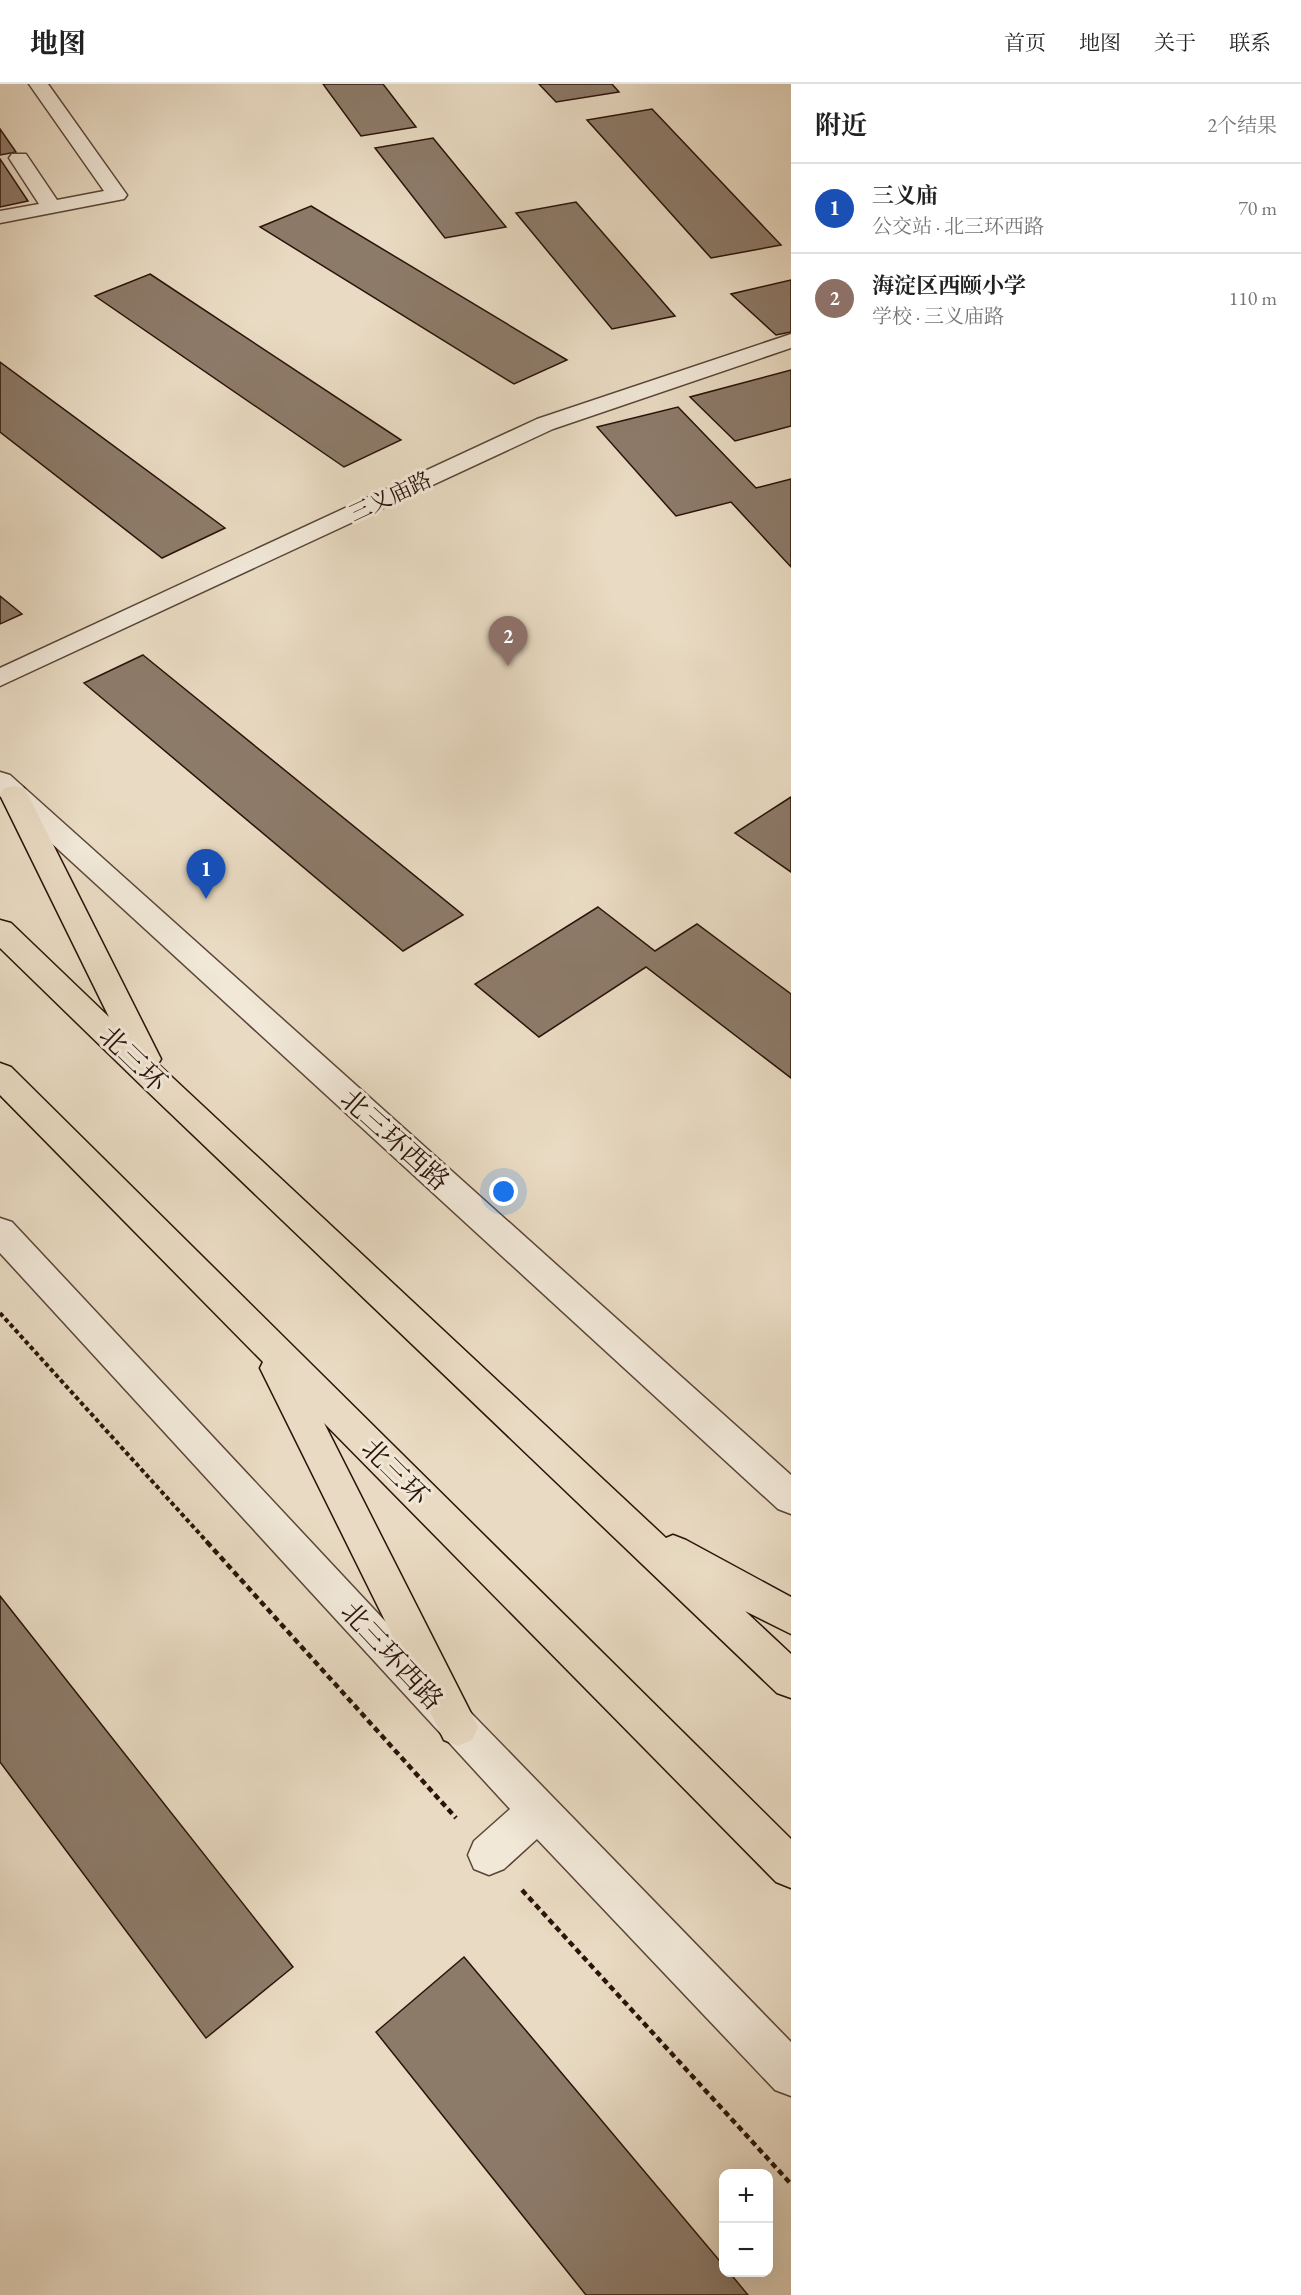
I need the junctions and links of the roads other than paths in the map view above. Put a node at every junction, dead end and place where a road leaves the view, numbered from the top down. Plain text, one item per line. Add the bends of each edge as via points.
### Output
1 (38, 84) edge
2 (19, 158) dead end
3 (52, 208) junction
4 (0, 217) edge
5 (791, 341) edge
6 (0, 678) edge
7 (7, 788) edge
8 (0, 930) edge
9 (0, 1075) edge
10 (157, 1082) junction
11 (0, 1231) edge
12 (265, 1342) junction
13 (791, 1498) edge
14 (632, 1529) junction
15 (791, 1617) edge
16 (791, 1680) edge
17 (458, 1727) junction
18 (539, 1810) junction
19 (489, 1855) road end
20 (791, 1868) edge
21 (791, 2074) edge

1 - 3 street via 117,195
2 - 3 street
3 - 4 street
5 - 6 street, 三义庙路 via 545,424
7 - 10 highway
7 - 13 street, 北三环西路
8 - 10 highway, 北三环
9 - 12 highway, 北三环
10 - 14 highway, 北三环
11 - 17 street, 北三环西路
12 - 17 highway
12 - 20 highway, 北三环
14 - 15 highway
14 - 16 highway, 北三环
17 - 18 street, 北三环西路
18 - 19 street
18 - 21 street, 北三环西路

